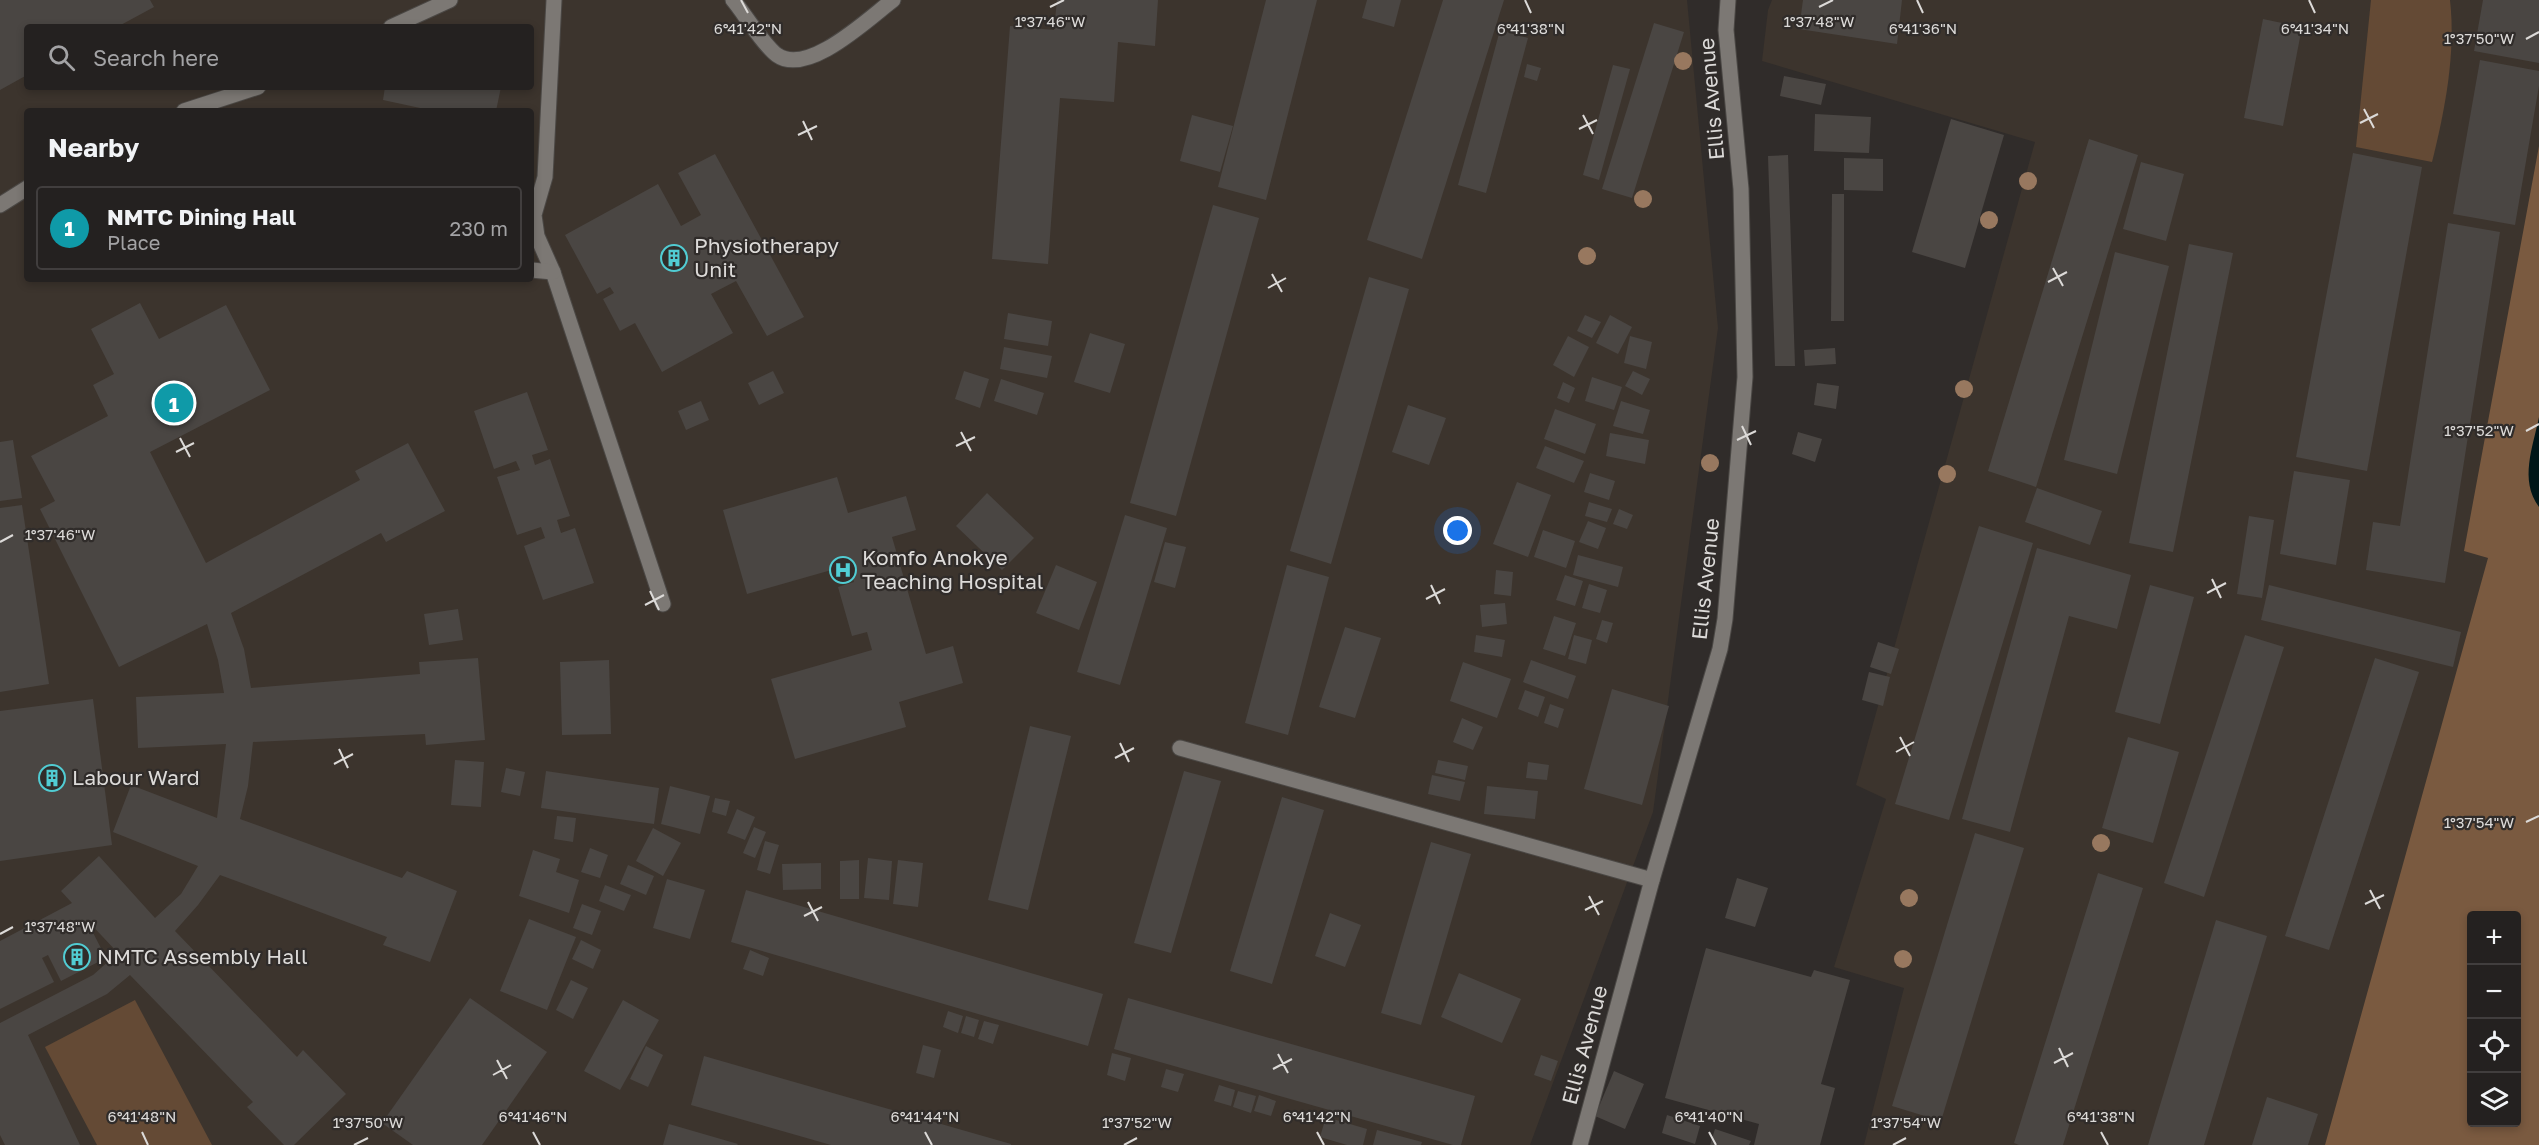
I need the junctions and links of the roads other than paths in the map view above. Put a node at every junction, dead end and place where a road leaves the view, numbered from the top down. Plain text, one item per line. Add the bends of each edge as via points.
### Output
1 (450, 0) edge
2 (554, 0) edge
3 (733, 0) edge
4 (893, 0) edge
5 (1728, 0) edge
6 (398, 24) edge
7 (249, 90) edge
8 (193, 108) edge
9 (24, 190) edge
10 (0, 205) edge
11 (534, 270) edge
12 (553, 272) junction
13 (663, 604) dead end
14 (1180, 748) dead end
15 (1652, 880) junction
16 (1580, 1145) edge

1 - 6 street
2 - 12 street via 545,177 534,215 537,236
3 - 4 street via 777,55 797,61 818,55
5 - 15 street, Ellis Avenue via 1726,30 1742,189 1745,377 1726,608 1720,649
7 - 8 street
9 - 10 street
11 - 12 street
12 - 13 street
14 - 15 street
15 - 16 street, Ellis Avenue

